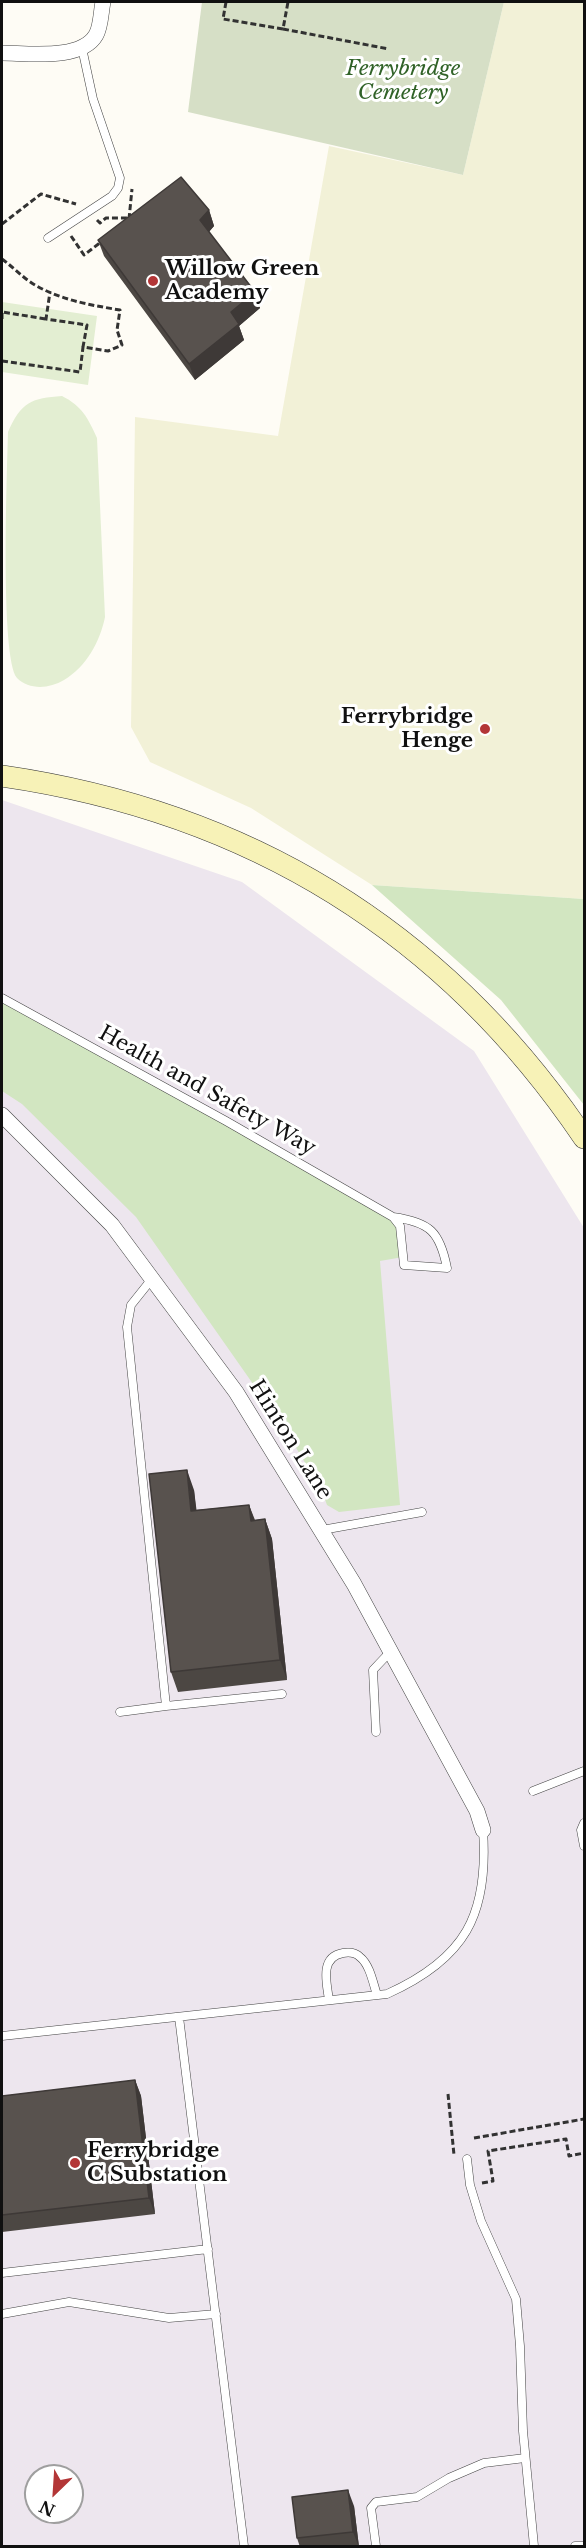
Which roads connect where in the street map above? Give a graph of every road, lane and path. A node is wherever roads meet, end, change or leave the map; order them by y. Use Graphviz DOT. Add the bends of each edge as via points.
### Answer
graph roads {
  1 [pos="103,2"];
  2 [pos="226,2"];
  3 [pos="288,2"];
  4 [pos="283,29"];
  5 [pos="82,48"];
  6 [pos="389,49"];
  7 [pos="2,53"];
  8 [pos="90,211"];
  9 [pos="130,218"];
  10 [pos="2,224"];
  11 [pos="48,238"];
  12 [pos="2,260"];
  13 [pos="50,292"];
  14 [pos="46,318"];
  15 [pos="2,319"];
  16 [pos="84,347"];
  17 [pos="2,361"];
  18 [pos="2,776"];
  19 [pos="2,998"];
  20 [pos="2,1115"];
  21 [pos="585,1138"];
  22 [pos="393,1217"];
  23 [pos="151,1280"];
  24 [pos="422,1512"];
  25 [pos="322,1530"];
  26 [pos="390,1652"];
  27 [pos="282,1694"];
  28 [pos="166,1706"];
  29 [pos="120,1712"];
  30 [pos="376,1732"];
  31 [pos="585,1771"];
  32 [pos="533,1791"];
  33 [pos="585,1823"];
  34 [pos="483,1830"];
  35 [pos="585,1846"];
  36 [pos="377,1995"];
  37 [pos="329,2000"];
  38 [pos="179,2017"];
  39 [pos="2,2036"];
  40 [pos="448,2094"];
  41 [pos="585,2119"];
  42 [pos="474,2138"];
  43 [pos="585,2153"];
  44 [pos="467,2159"];
  45 [pos="455,2160"];
  46 [pos="470,2185"];
  47 [pos="208,2249"];
  48 [pos="2,2273"];
  49 [pos="2,2314"];
  50 [pos="216,2314"];
  51 [pos="525,2458"];
  52 [pos="585,2546"];
  53 [pos="244,2547"];
  54 [pos="376,2547"];
  55 [pos="534,2547"];
  56 [pos="575,2547"];
  1 -- 5 [label="street" via="97,34"];
  2 -- 4 [label="path" via="224,19"];
  3 -- 4 [label="path"];
  4 -- 6 [label="path"];
  5 -- 7 [label="street" via="58,54"];
  5 -- 8 [label="lane" via="93,99 120,178 112,196"];
  8 -- 9 [label="path" via="100,223 106,218"];
  8 -- 10 [label="path" via="41,194"];
  8 -- 11 [label="lane"];
  12 -- 13 [label="path"];
  13 -- 14 [label="path"];
  13 -- 16 [label="path" via="120,310 117,330 122,345 108,351"];
  14 -- 15 [label="path" via="2,312"];
  14 -- 16 [label="path" via="87,325"];
  16 -- 17 [label="path" via="80,372"];
  18 -- 21 [label="main road" via="48,782 132,802 205,828 275,859 357,908 469,998 534,1069"];
  19 -- 22 [label="lane, Health and Safety Way"];
  20 -- 23 [label="street, Hinton Lane" via="112,1225"];
  22 -- 22 [label="lane, Health and Safety Way" via="411,1219 436,1234 447,1268 404,1265 400,1226"];
  23 -- 25 [label="street, Hinton Lane" via="236,1392"];
  23 -- 28 [label="lane" via="131,1305 127,1327"];
  24 -- 25 [label="lane"];
  25 -- 26 [label="street, Hinton Lane"];
  26 -- 30 [label="lane" via="373,1670"];
  26 -- 34 [label="street, Hinton Lane" via="477,1811"];
  27 -- 28 [label="lane"];
  28 -- 29 [label="lane"];
  31 -- 32 [label="lane"];
  33 -- 35 [label="lane" via="581,1830"];
  34 -- 36 [label="lane" via="483,1886 474,1914 458,1943 432,1970"];
  36 -- 37 [label="lane"];
  36 -- 37 [label="lane" via="361,1957 352,1952 339,1953 329,1960 326,1970"];
  37 -- 38 [label="lane"];
  38 -- 39 [label="lane"];
  38 -- 47 [label="lane"];
  40 -- 45 [label="path"];
  41 -- 42 [label="path"];
  43 -- 46 [label="path" via="569,2156 566,2139 488,2151 493,2181"];
  44 -- 46 [label="lane"];
  46 -- 51 [label="lane" via="481,2221 516,2300"];
  47 -- 48 [label="lane"];
  47 -- 50 [label="lane"];
  49 -- 50 [label="lane" via="69,2302 169,2318"];
  50 -- 53 [label="lane"];
  51 -- 54 [label="lane" via="484,2463 417,2497 376,2502 371,2508"];
  51 -- 55 [label="lane"];
  52 -- 56 [label="lane"];
}
